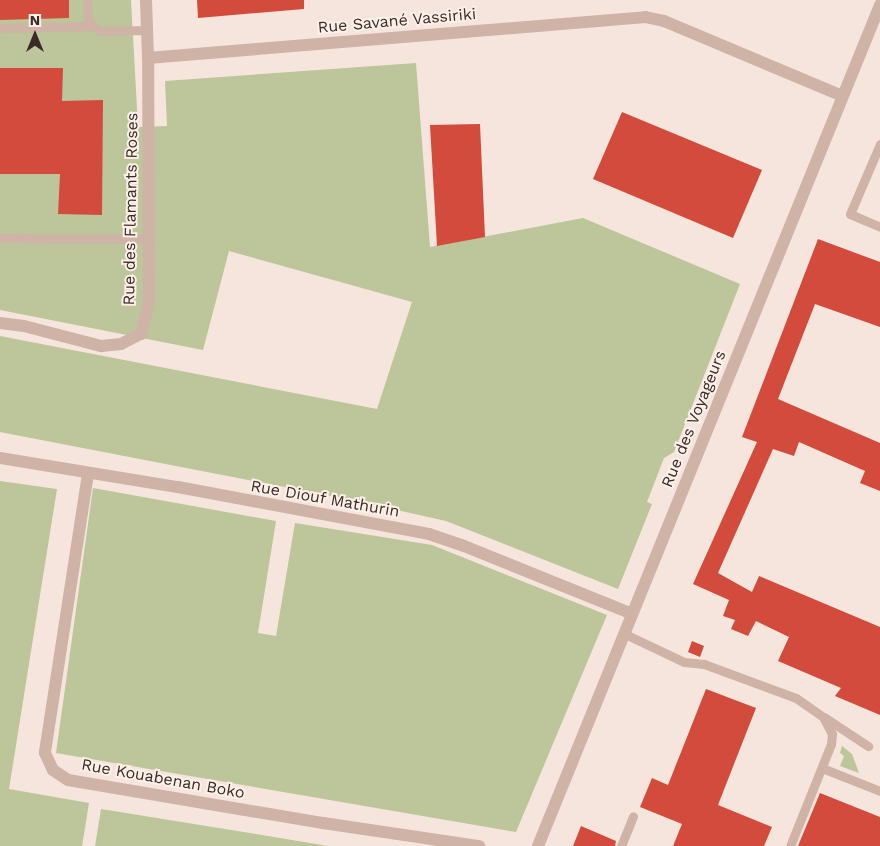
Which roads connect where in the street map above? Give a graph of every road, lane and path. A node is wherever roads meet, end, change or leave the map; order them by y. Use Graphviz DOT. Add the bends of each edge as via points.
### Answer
graph roads {
  1 [pos="87,0"];
  2 [pos="146,0"];
  3 [pos="880,5"];
  4 [pos="92,26"];
  5 [pos="0,28"];
  6 [pos="147,30"];
  7 [pos="148,58"];
  8 [pos="842,96"];
  9 [pos="880,144"];
  10 [pos="880,227"];
  11 [pos="0,238"];
  12 [pos="150,239"];
  13 [pos="0,323"];
  14 [pos="0,458"];
  15 [pos="88,474"];
  16 [pos="632,614"];
  17 [pos="625,634"];
  18 [pos="823,717"];
  19 [pos="868,746"];
  20 [pos="822,768"];
  21 [pos="880,791"];
  22 [pos="633,816"];
  23 [pos="479,846"];
  24 [pos="538,846"];
  25 [pos="621,846"];
  26 [pos="790,846"];
  1 -- 4 [label="lane"];
  2 -- 6 [label="street"];
  3 -- 8 [label="street, Rue des Voyageurs"];
  4 -- 5 [label="lane"];
  4 -- 6 [label="lane" via="101,31"];
  6 -- 7 [label="street"];
  7 -- 8 [label="street, Rue Savané Vassiriki" via="655,18"];
  7 -- 12 [label="street, Rue des Flamants Roses"];
  8 -- 16 [label="street, Rue des Voyageurs"];
  9 -- 10 [label="lane" via="850,214"];
  11 -- 12 [label="lane"];
  12 -- 13 [label="street, Rue des Flamants Roses" via="149,302 140,334 121,344 101,346"];
  14 -- 15 [label="street, Rue Diouf Mathurin"];
  15 -- 16 [label="street, Rue Diouf Mathurin" via="178,487 429,534"];
  15 -- 23 [label="street, Rue Kouabenan Boko" via="45,753 53,770 68,780"];
  16 -- 17 [label="street, Rue des Voyageurs"];
  17 -- 18 [label="lane" via="684,662 704,664 796,698"];
  17 -- 24 [label="street, Rue des Voyageurs"];
  18 -- 19 [label="lane"];
  18 -- 20 [label="lane" via="832,734"];
  20 -- 21 [label="lane"];
  20 -- 26 [label="lane"];
  22 -- 25 [label="lane"];
}
